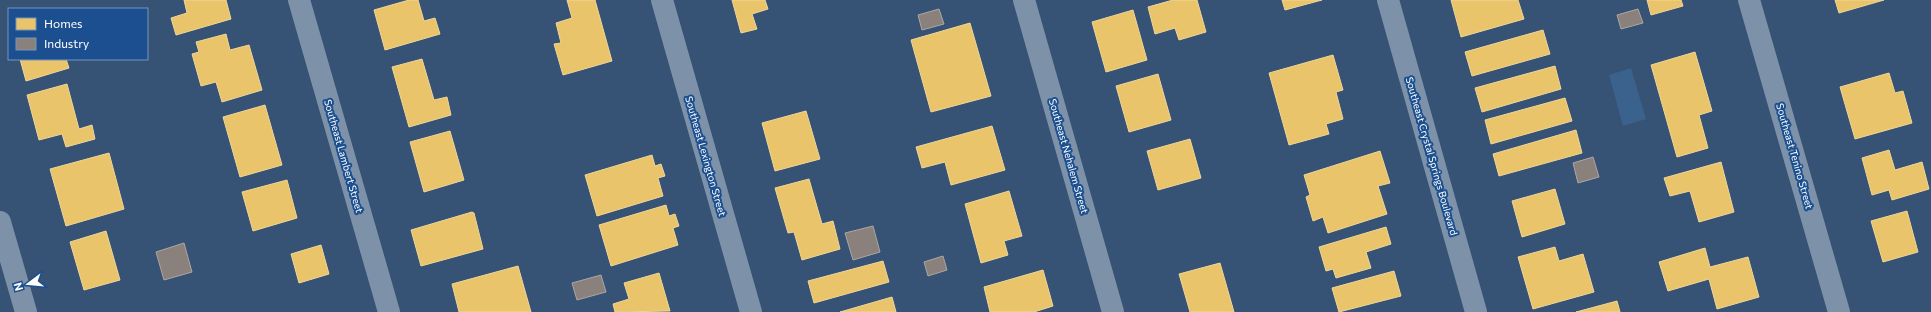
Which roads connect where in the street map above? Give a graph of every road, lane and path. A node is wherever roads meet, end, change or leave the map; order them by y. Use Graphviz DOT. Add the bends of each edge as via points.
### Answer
graph roads {
  1 [pos="299,0"];
  2 [pos="662,0"];
  3 [pos="1024,0"];
  4 [pos="1388,0"];
  5 [pos="1749,0"];
  6 [pos="0,222"];
  7 [pos="26,312"];
  8 [pos="389,312"];
  9 [pos="751,312"];
  10 [pos="1113,312"];
  11 [pos="1476,312"];
  12 [pos="1839,312"];
  1 -- 8 [label="street, Southeast Lambert Street"];
  2 -- 9 [label="street, Southeast Lexington Street"];
  3 -- 10 [label="street, Southeast Nehalem Street"];
  4 -- 11 [label="street, Southeast Crystal Springs Boulevard"];
  5 -- 12 [label="street, Southeast Tenino Street"];
  6 -- 7 [label="street"];
}
